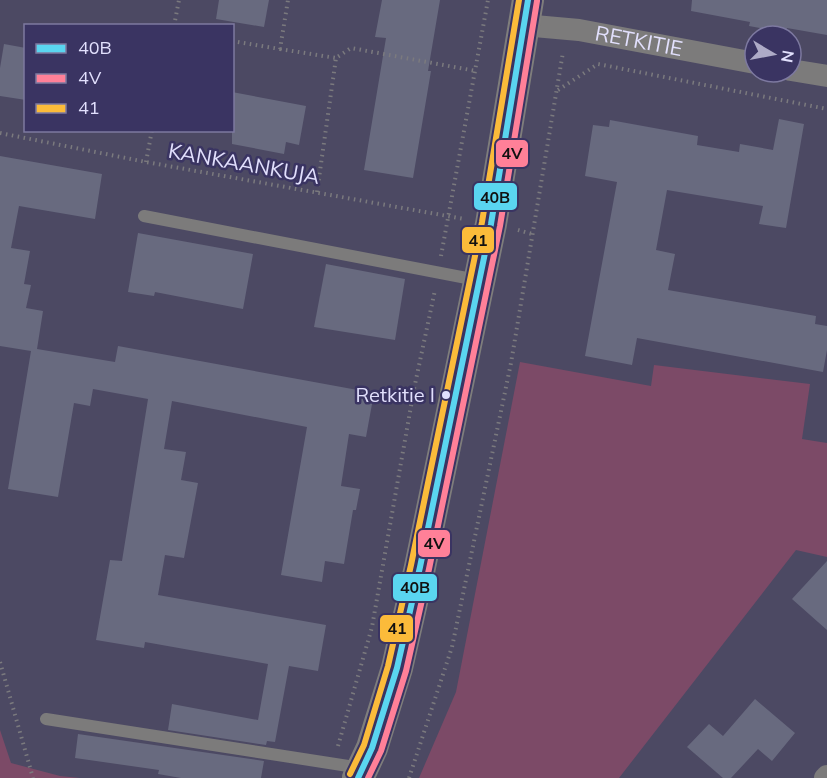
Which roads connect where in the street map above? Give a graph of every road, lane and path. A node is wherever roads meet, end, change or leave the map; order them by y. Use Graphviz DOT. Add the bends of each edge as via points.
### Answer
graph roads {
  1 [pos="179,0"];
  2 [pos="288,0"];
  3 [pos="488,0"];
  4 [pos="525,12"];
  5 [pos="174,24"];
  6 [pos="566,28"];
  7 [pos="234,41"];
  8 [pos="280,49"];
  9 [pos="336,58"];
  10 [pos="743,61"];
  11 [pos="476,70"];
  12 [pos="803,72"];
  13 [pos="827,76"];
  14 [pos="558,90"];
  15 [pos="827,109"];
  16 [pos="152,132"];
  17 [pos="0,133"];
  18 [pos="146,162"];
  19 [pos="317,192"];
  20 [pos="448,215"];
  21 [pos="144,216"];
  22 [pos="439,273"];
  23 [pos="479,281"];
  24 [pos="0,662"];
  25 [pos="46,718"];
  26 [pos="330,763"];
  27 [pos="360,773"];
  28 [pos="33,778"];
  29 [pos="409,778"];
  1 -- 5 [label="path"];
  2 -- 8 [label="path"];
  3 -- 11 [label="path"];
  4 -- 6 [label="street, RETKITIE"];
  4 -- 23 [label="main road"];
  6 -- 10 [label="street, RETKITIE"];
  6 -- 14 [label="path"];
  7 -- 8 [label="path"];
  8 -- 9 [label="path"];
  9 -- 11 [label="path" via="351,48"];
  9 -- 19 [label="path"];
  11 -- 20 [label="path"];
  12 -- 13 [label="street"];
  14 -- 15 [label="path" via="598,64"];
  14 -- 29 [label="path" via="511,363 452,647"];
  16 -- 18 [label="path"];
  17 -- 18 [label="path, KANKAANKUJA"];
  18 -- 19 [label="path, KANKAANKUJA"];
  19 -- 20 [label="path, KANKAANKUJA"];
  20 -- 22 [label="path"];
  21 -- 22 [label="lane"];
  22 -- 23 [label="lane"];
  22 -- 26 [label="path" via="414,388 372,627"];
  23 -- 27 [label="main road" via="397,668 372,748"];
  24 -- 28 [label="path"];
  25 -- 26 [label="lane"];
  26 -- 27 [label="lane"];
}
